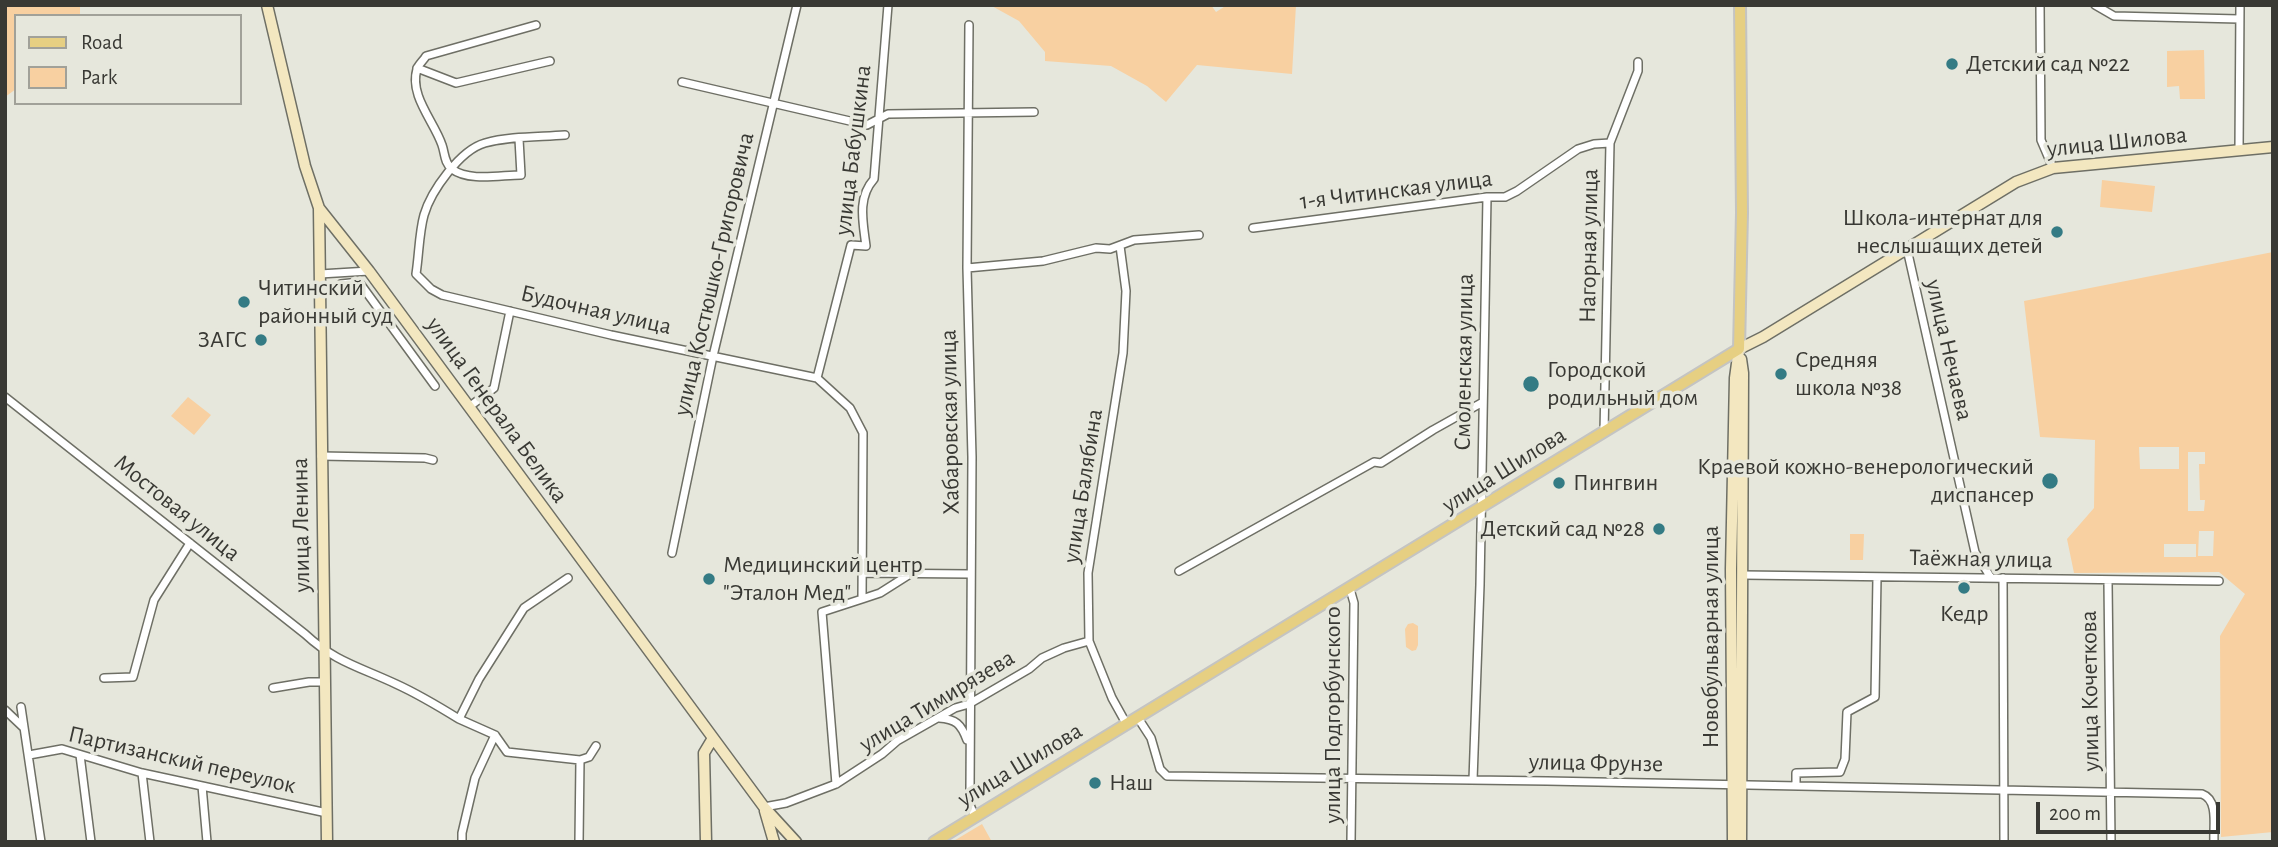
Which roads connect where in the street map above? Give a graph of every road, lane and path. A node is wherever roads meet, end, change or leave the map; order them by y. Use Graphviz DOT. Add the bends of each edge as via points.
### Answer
graph roads {
  1 [pos="267,5"];
  2 [pos="797,5"];
  3 [pos="888,5"];
  4 [pos="1740,5"];
  5 [pos="2039,5"];
  6 [pos="2095,5"];
  7 [pos="2240,5"];
  8 [pos="2239,19"];
  9 [pos="536,25"];
  10 [pos="969,25"];
  11 [pos="550,61"];
  12 [pos="1638,62"];
  13 [pos="417,68"];
  14 [pos="682,82"];
  15 [pos="774,103"];
  16 [pos="967,112"];
  17 [pos="1034,112"];
  18 [pos="877,120"];
  19 [pos="565,135"];
  20 [pos="519,139"];
  21 [pos="1610,143"];
  22 [pos="2273,147"];
  23 [pos="2239,150"];
  24 [pos="2053,168"];
  25 [pos="452,169"];
  26 [pos="1487,197"];
  27 [pos="318,208"];
  28 [pos="1253,228"];
  29 [pos="1199,235"];
  30 [pos="1120,246"];
  31 [pos="1907,250"];
  32 [pos="967,268"];
  33 [pos="369,271"];
  34 [pos="320,274"];
  35 [pos="320,290"];
  36 [pos="510,311"];
  37 [pos="1739,349"];
  38 [pos="713,356"];
  39 [pos="817,378"];
  40 [pos="435,386"];
  41 [pos="5,397"];
  42 [pos="1483,402"];
  43 [pos="469,407"];
  44 [pos="1604,433"];
  45 [pos="321,456"];
  46 [pos="433,460"];
  47 [pos="1481,509"];
  48 [pos="190,543"];
  49 [pos="672,553"];
  50 [pos="1179,571"];
  51 [pos="862,573"];
  52 [pos="910,573"];
  53 [pos="970,574"];
  54 [pos="1743,575"];
  55 [pos="1877,577"];
  56 [pos="568,578"];
  57 [pos="1992,578"];
  58 [pos="2003,578"];
  59 [pos="2219,581"];
  60 [pos="2108,582"];
  61 [pos="1350,589"];
  62 [pos="862,599"];
  63 [pos="1090,641"];
  64 [pos="323,651"];
  65 [pos="104,678"];
  66 [pos="324,682"];
  67 [pos="273,688"];
  68 [pos="969,704"];
  69 [pos="21,707"];
  70 [pos="6,712"];
  71 [pos="938,718"];
  72 [pos="1138,718"];
  73 [pos="459,719"];
  74 [pos="1127,725"];
  75 [pos="24,728"];
  76 [pos="495,735"];
  77 [pos="713,738"];
  78 [pos="969,745"];
  79 [pos="596,746"];
  80 [pos="29,755"];
  81 [pos="80,755"];
  82 [pos="580,761"];
  83 [pos="142,773"];
  84 [pos="1352,778"];
  85 [pos="1473,780"];
  86 [pos="836,784"];
  87 [pos="1736,785"];
  88 [pos="1796,785"];
  89 [pos="202,786"];
  90 [pos="2004,789"];
  91 [pos="2111,794"];
  92 [pos="764,807"];
  93 [pos="327,813"];
  94 [pos="975,817"];
  95 [pos="41,842"];
  96 [pos="91,842"];
  97 [pos="150,842"];
  98 [pos="208,842"];
  99 [pos="327,842"];
  100 [pos="462,842"];
  101 [pos="579,842"];
  102 [pos="706,842"];
  103 [pos="774,842"];
  104 [pos="796,842"];
  105 [pos="934,842"];
  106 [pos="1351,842"];
  107 [pos="1732,842"];
  108 [pos="1741,842"];
  109 [pos="2004,842"];
  110 [pos="2111,842"];
  111 [pos="2214,842"];
  1 -- 27 [label="main road, улица Генерала Белика"];
  2 -- 15 [label="street, улица Костюшко-Григоровича"];
  3 -- 18 [label="street, улица Бабушкина"];
  4 -- 37 [label="main road, Новобульварная улица"];
  5 -- 24 [label="street" via="2041,140"];
  6 -- 8 [label="street" via="2114,16"];
  7 -- 8 [label="street"];
  8 -- 23 [label="street"];
  9 -- 13 [label="street" via="426,56"];
  10 -- 16 [label="street, Хабаровская улица"];
  11 -- 13 [label="street" via="456,83"];
  12 -- 21 [label="street"];
  13 -- 25 [label="street" via="416,88"];
  14 -- 15 [label="street"];
  15 -- 18 [label="street" via="867,125"];
  15 -- 38 [label="street, улица Костюшко-Григоровича"];
  16 -- 17 [label="street"];
  16 -- 18 [label="street" via="888,114"];
  16 -- 32 [label="street, Хабаровская улица"];
  18 -- 39 [label="street, улица Бабушкина" via="874,179 864,190 866,246 851,245"];
  19 -- 20 [label="street"];
  20 -- 25 [label="street" via="482,144 469,150"];
  20 -- 25 [label="street" via="521,175 467,176"];
  21 -- 26 [label="street, 1-я Читинская улица" via="1578,149 1517,191 1505,197"];
  21 -- 44 [label="street, Нагорная улица"];
  22 -- 23 [label="main road, улица Шилова"];
  23 -- 24 [label="main road, улица Шилова"];
  24 -- 31 [label="main road, улица Шилова" via="2016,182"];
  25 -- 36 [label="street, Будочная улица" via="433,194 424,216 416,274 442,295"];
  26 -- 28 [label="street, 1-я Читинская улица"];
  26 -- 42 [label="street, Смоленская улица"];
  27 -- 33 [label="main road, улица Генерала Белика"];
  27 -- 34 [label="main road, улица Ленина"];
  29 -- 30 [label="street" via="1133,240"];
  30 -- 32 [label="street" via="1043,261"];
  30 -- 63 [label="street, улица Балябина" via="1126,291 1123,353 1088,573"];
  31 -- 37 [label="main road, улица Шилова"];
  31 -- 57 [label="street, улица Нечаева" via="1975,552"];
  32 -- 53 [label="street, Хабаровская улица"];
  33 -- 34 [label="street"];
  33 -- 43 [label="main road, улица Генерала Белика"];
  34 -- 35 [label="main road, улица Ленина"];
  35 -- 40 [label="street" via="359,282"];
  35 -- 45 [label="main road, улица Ленина"];
  36 -- 38 [label="street, Будочная улица"];
  36 -- 43 [label="street" via="494,388"];
  37 -- 44 [label="main road, улица Шилова"];
  37 -- 54 [label="main road, Новобульварная улица" via="1743,373"];
  37 -- 87 [label="main road, Новобульварная улица" via="1731,559"];
  38 -- 39 [label="street, Будочная улица"];
  38 -- 49 [label="street, улица Костюшко-Григоровича"];
  39 -- 51 [label="street" via="850,408 863,433"];
  41 -- 48 [label="street, Мостовая улица"];
  42 -- 47 [label="street, Смоленская улица"];
  42 -- 50 [label="street" via="1381,463"];
  43 -- 77 [label="main road, улица Генерала Белика"];
  44 -- 47 [label="main road, улица Шилова"];
  45 -- 46 [label="street"];
  45 -- 64 [label="main road, улица Ленина"];
  47 -- 61 [label="main road, улица Шилова"];
  47 -- 85 [label="street, Смоленская улица"];
  48 -- 64 [label="street, Мостовая улица"];
  48 -- 65 [label="street" via="154,600 133,677"];
  51 -- 52 [label="street"];
  51 -- 62 [label="street"];
  52 -- 53 [label="street"];
  52 -- 62 [label="street"];
  53 -- 68 [label="street, Хабаровская улица"];
  54 -- 55 [label="street, Таёжная улица"];
  54 -- 87 [label="main road, Новобульварная улица"];
  55 -- 57 [label="street, Таёжная улица"];
  55 -- 88 [label="street" via="1875,697 1847,712 1846,759 1840,772 1796,773"];
  56 -- 73 [label="street" via="524,608"];
  57 -- 58 [label="street, Таёжная улица"];
  58 -- 60 [label="street, Таёжная улица"];
  58 -- 90 [label="street"];
  59 -- 60 [label="street, Таёжная улица"];
  60 -- 91 [label="street, улица Кочеткова"];
  61 -- 72 [label="main road, улица Шилова"];
  61 -- 84 [label="street, улица Подгорбунского" via="1354,603"];
  62 -- 86 [label="street" via="822,612"];
  63 -- 68 [label="street, улица Тимирязева" via="1042,658"];
  63 -- 74 [label="street, улица Балябина"];
  64 -- 66 [label="main road, улица Ленина"];
  64 -- 73 [label="street, Мостовая улица"];
  66 -- 67 [label="street"];
  66 -- 93 [label="main road, улица Ленина"];
  68 -- 71 [label="street, улица Тимирязева"];
  68 -- 78 [label="street, Хабаровская улица"];
  69 -- 75 [label="street"];
  70 -- 75 [label="street"];
  71 -- 78 [label="street" via="959,723"];
  71 -- 86 [label="street, улица Тимирязева"];
  72 -- 74 [label="main road, улица Шилова"];
  72 -- 84 [label="street, улица Фрунзе" via="1167,776"];
  73 -- 76 [label="street, Мостовая улица"];
  74 -- 94 [label="main road, улица Шилова"];
  75 -- 80 [label="street"];
  76 -- 82 [label="street, Мостовая улица" via="507,752"];
  76 -- 100 [label="street" via="475,778"];
  77 -- 92 [label="main road, улица Генерала Белика"];
  77 -- 102 [label="main road" via="704,753"];
  78 -- 94 [label="street, Хабаровская улица" via="970,805"];
  79 -- 82 [label="street"];
  80 -- 81 [label="street, Партизанский переулок" via="62,750"];
  80 -- 95 [label="street"];
  81 -- 83 [label="street, Партизанский переулок"];
  81 -- 96 [label="street"];
  82 -- 101 [label="street"];
  83 -- 89 [label="street, Партизанский переулок"];
  83 -- 97 [label="street"];
  84 -- 85 [label="street, улица Фрунзе"];
  84 -- 106 [label="street, улица Подгорбунского"];
  85 -- 87 [label="street, улица Фрунзе"];
  86 -- 92 [label="street, улица Тимирязева"];
  87 -- 88 [label="street, улица Фрунзе"];
  87 -- 107 [label="main road, Новобульварная улица"];
  87 -- 108 [label="main road, Новобульварная улица"];
  88 -- 90 [label="street, улица Фрунзе"];
  89 -- 93 [label="street, Партизанский переулок"];
  89 -- 98 [label="street"];
  90 -- 91 [label="street, улица Фрунзе"];
  90 -- 109 [label="street"];
  91 -- 110 [label="street, улица Кочеткова"];
  91 -- 111 [label="street, улица Фрунзе" via="2208,796 2213,803"];
  92 -- 103 [label="main road"];
  92 -- 104 [label="main road"];
  93 -- 99 [label="main road, улица Ленина"];
  94 -- 105 [label="main road, улица Шилова"];
}
